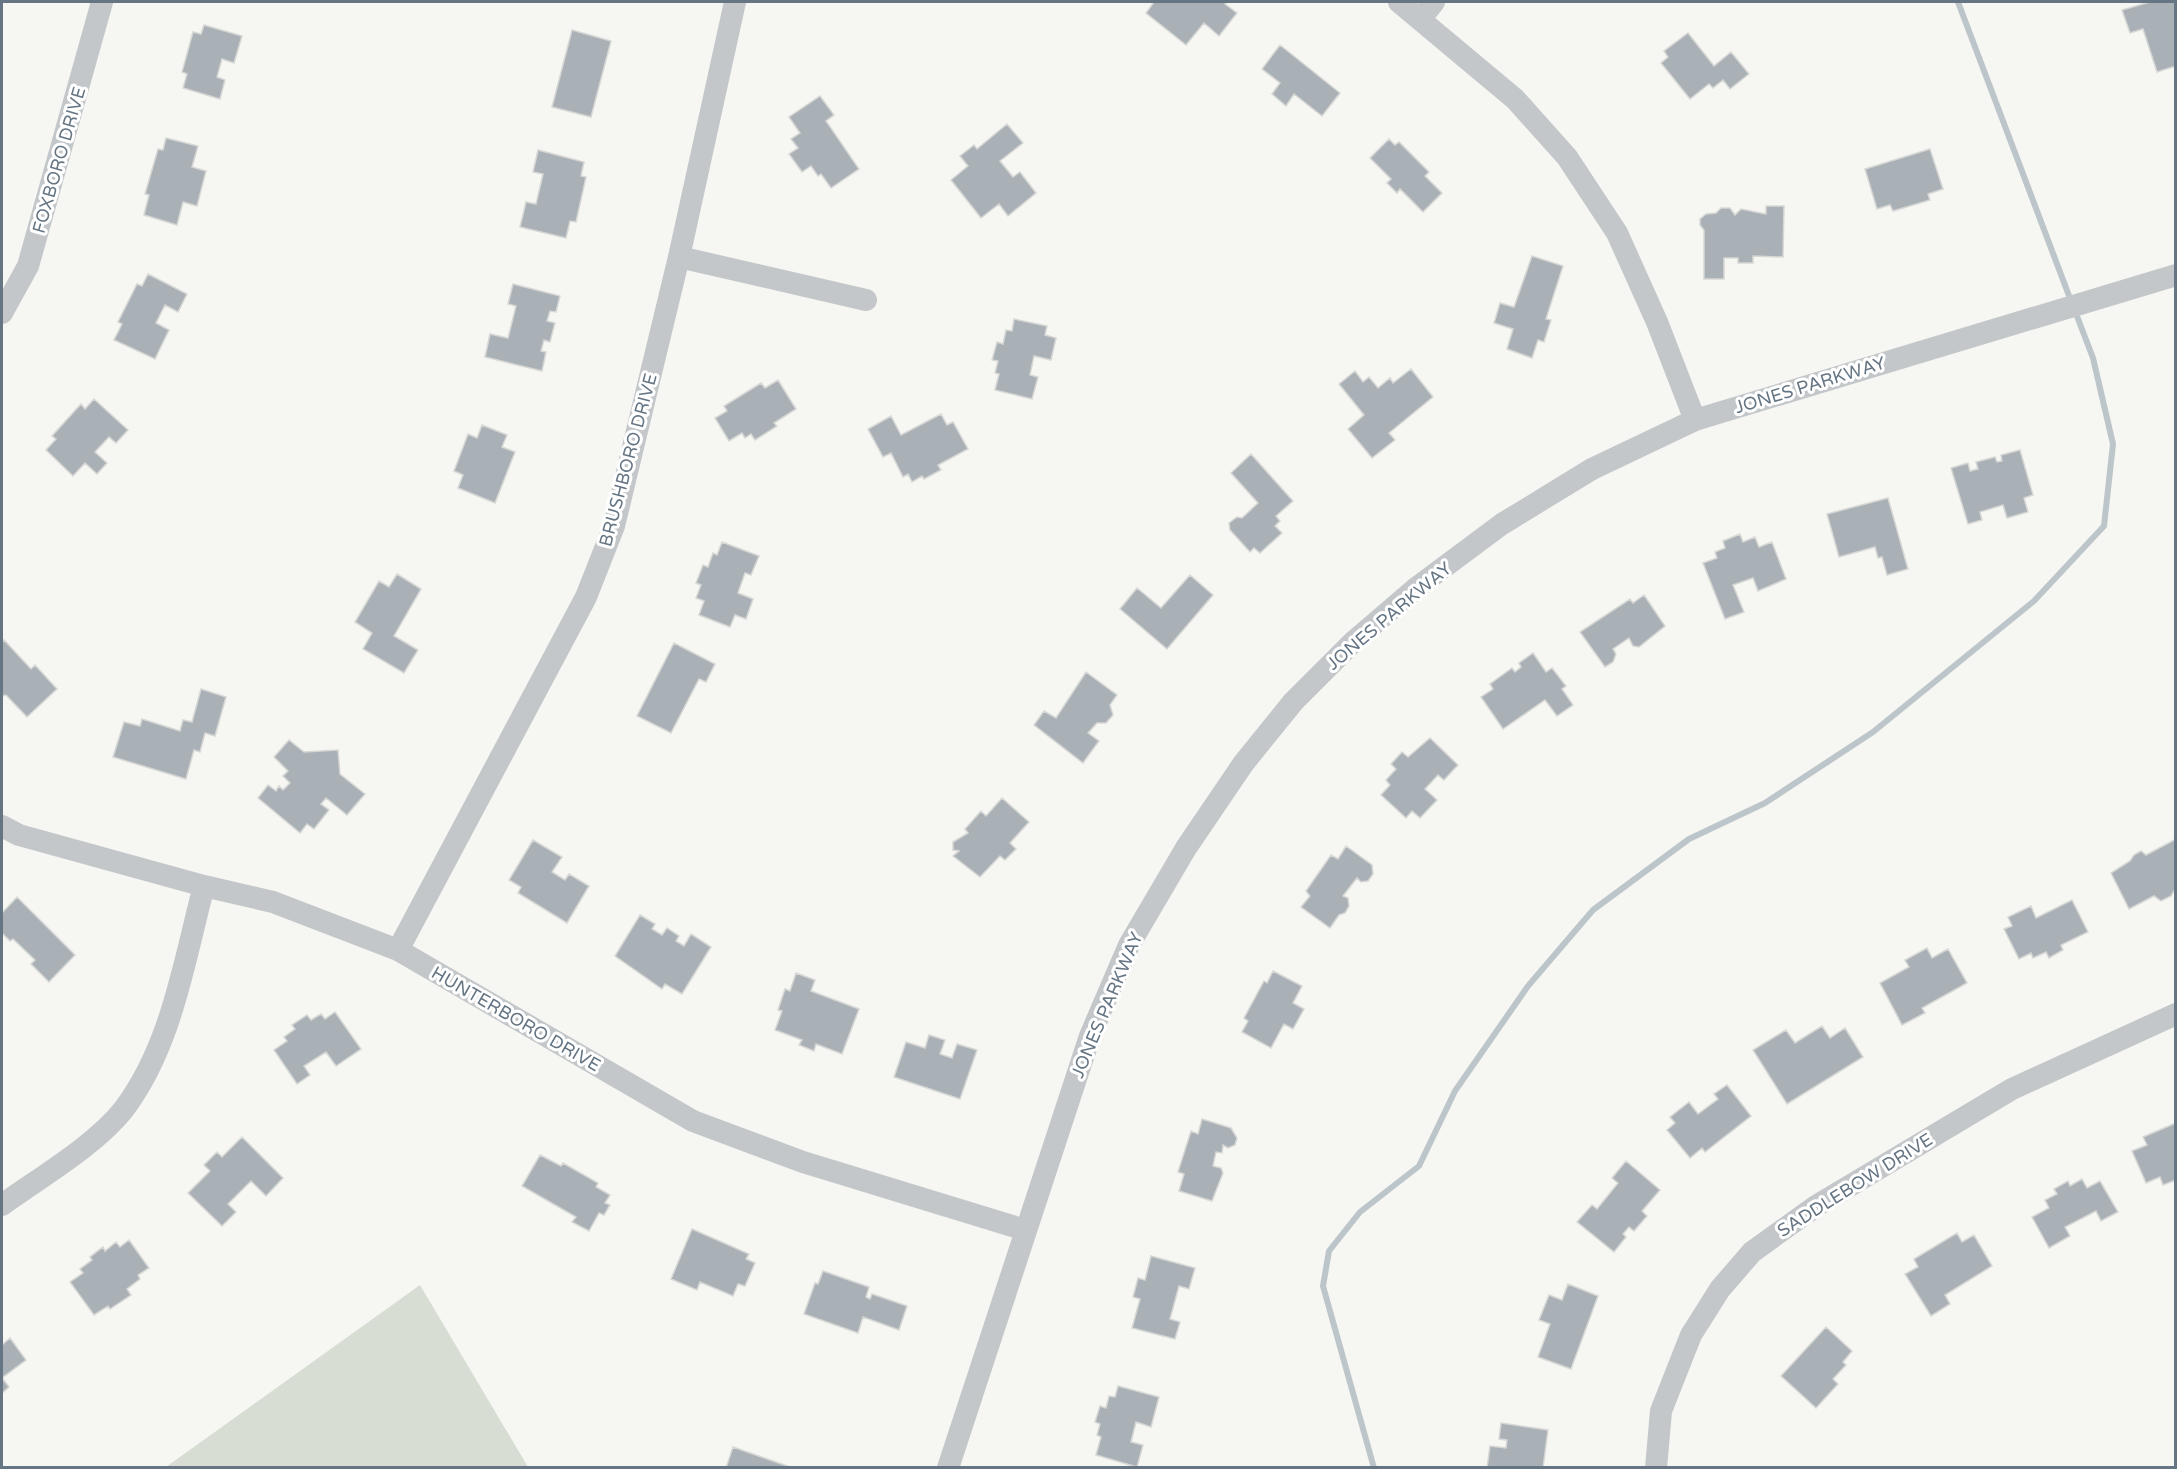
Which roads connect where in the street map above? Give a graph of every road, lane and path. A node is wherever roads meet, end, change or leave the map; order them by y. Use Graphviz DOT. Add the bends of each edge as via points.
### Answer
graph roads {
  1 [pos="102,2"];
  2 [pos="735,2"];
  3 [pos="1399,2"];
  4 [pos="1427,10"];
  5 [pos="679,257"];
  6 [pos="2175,275"];
  7 [pos="866,300"];
  8 [pos="2,313"];
  9 [pos="1695,420"];
  10 [pos="2,826"];
  11 [pos="204,886"];
  12 [pos="398,950"];
  13 [pos="2175,1014"];
  14 [pos="2,1205"];
  15 [pos="1024,1230"];
  16 [pos="948,1467"];
  17 [pos="1656,1467"];
  1 -- 8 [label="street, FOXBORO DRIVE" via="28,266"];
  2 -- 5 [label="street, BRUSHBORO DRIVE"];
  3 -- 4 [label="street"];
  4 -- 9 [label="street" via="1568,157 1617,233"];
  5 -- 7 [label="street"];
  5 -- 12 [label="street, BRUSHBORO DRIVE" via="614,526 594,581"];
  6 -- 9 [label="street, JONES PARKWAY"];
  9 -- 15 [label="street, JONES PARKWAY" via="1592,469 1502,524 1416,588 1353,642 1293,702 1243,764 1186,848 1129,945 1089,1036"];
  10 -- 11 [label="street, HUNTERBORO DRIVE" via="19,835"];
  11 -- 12 [label="street, HUNTERBORO DRIVE" via="273,902"];
  11 -- 14 [label="street" via="166,1026 152,1063 123,1110 84,1146"];
  12 -- 15 [label="street, HUNTERBORO DRIVE" via="693,1121 803,1162"];
  13 -- 17 [label="street, SADDLEBOW DRIVE" via="2012,1089 1816,1206 1752,1252 1720,1289 1691,1335 1661,1411"];
  15 -- 16 [label="street, JONES PARKWAY"];
}
